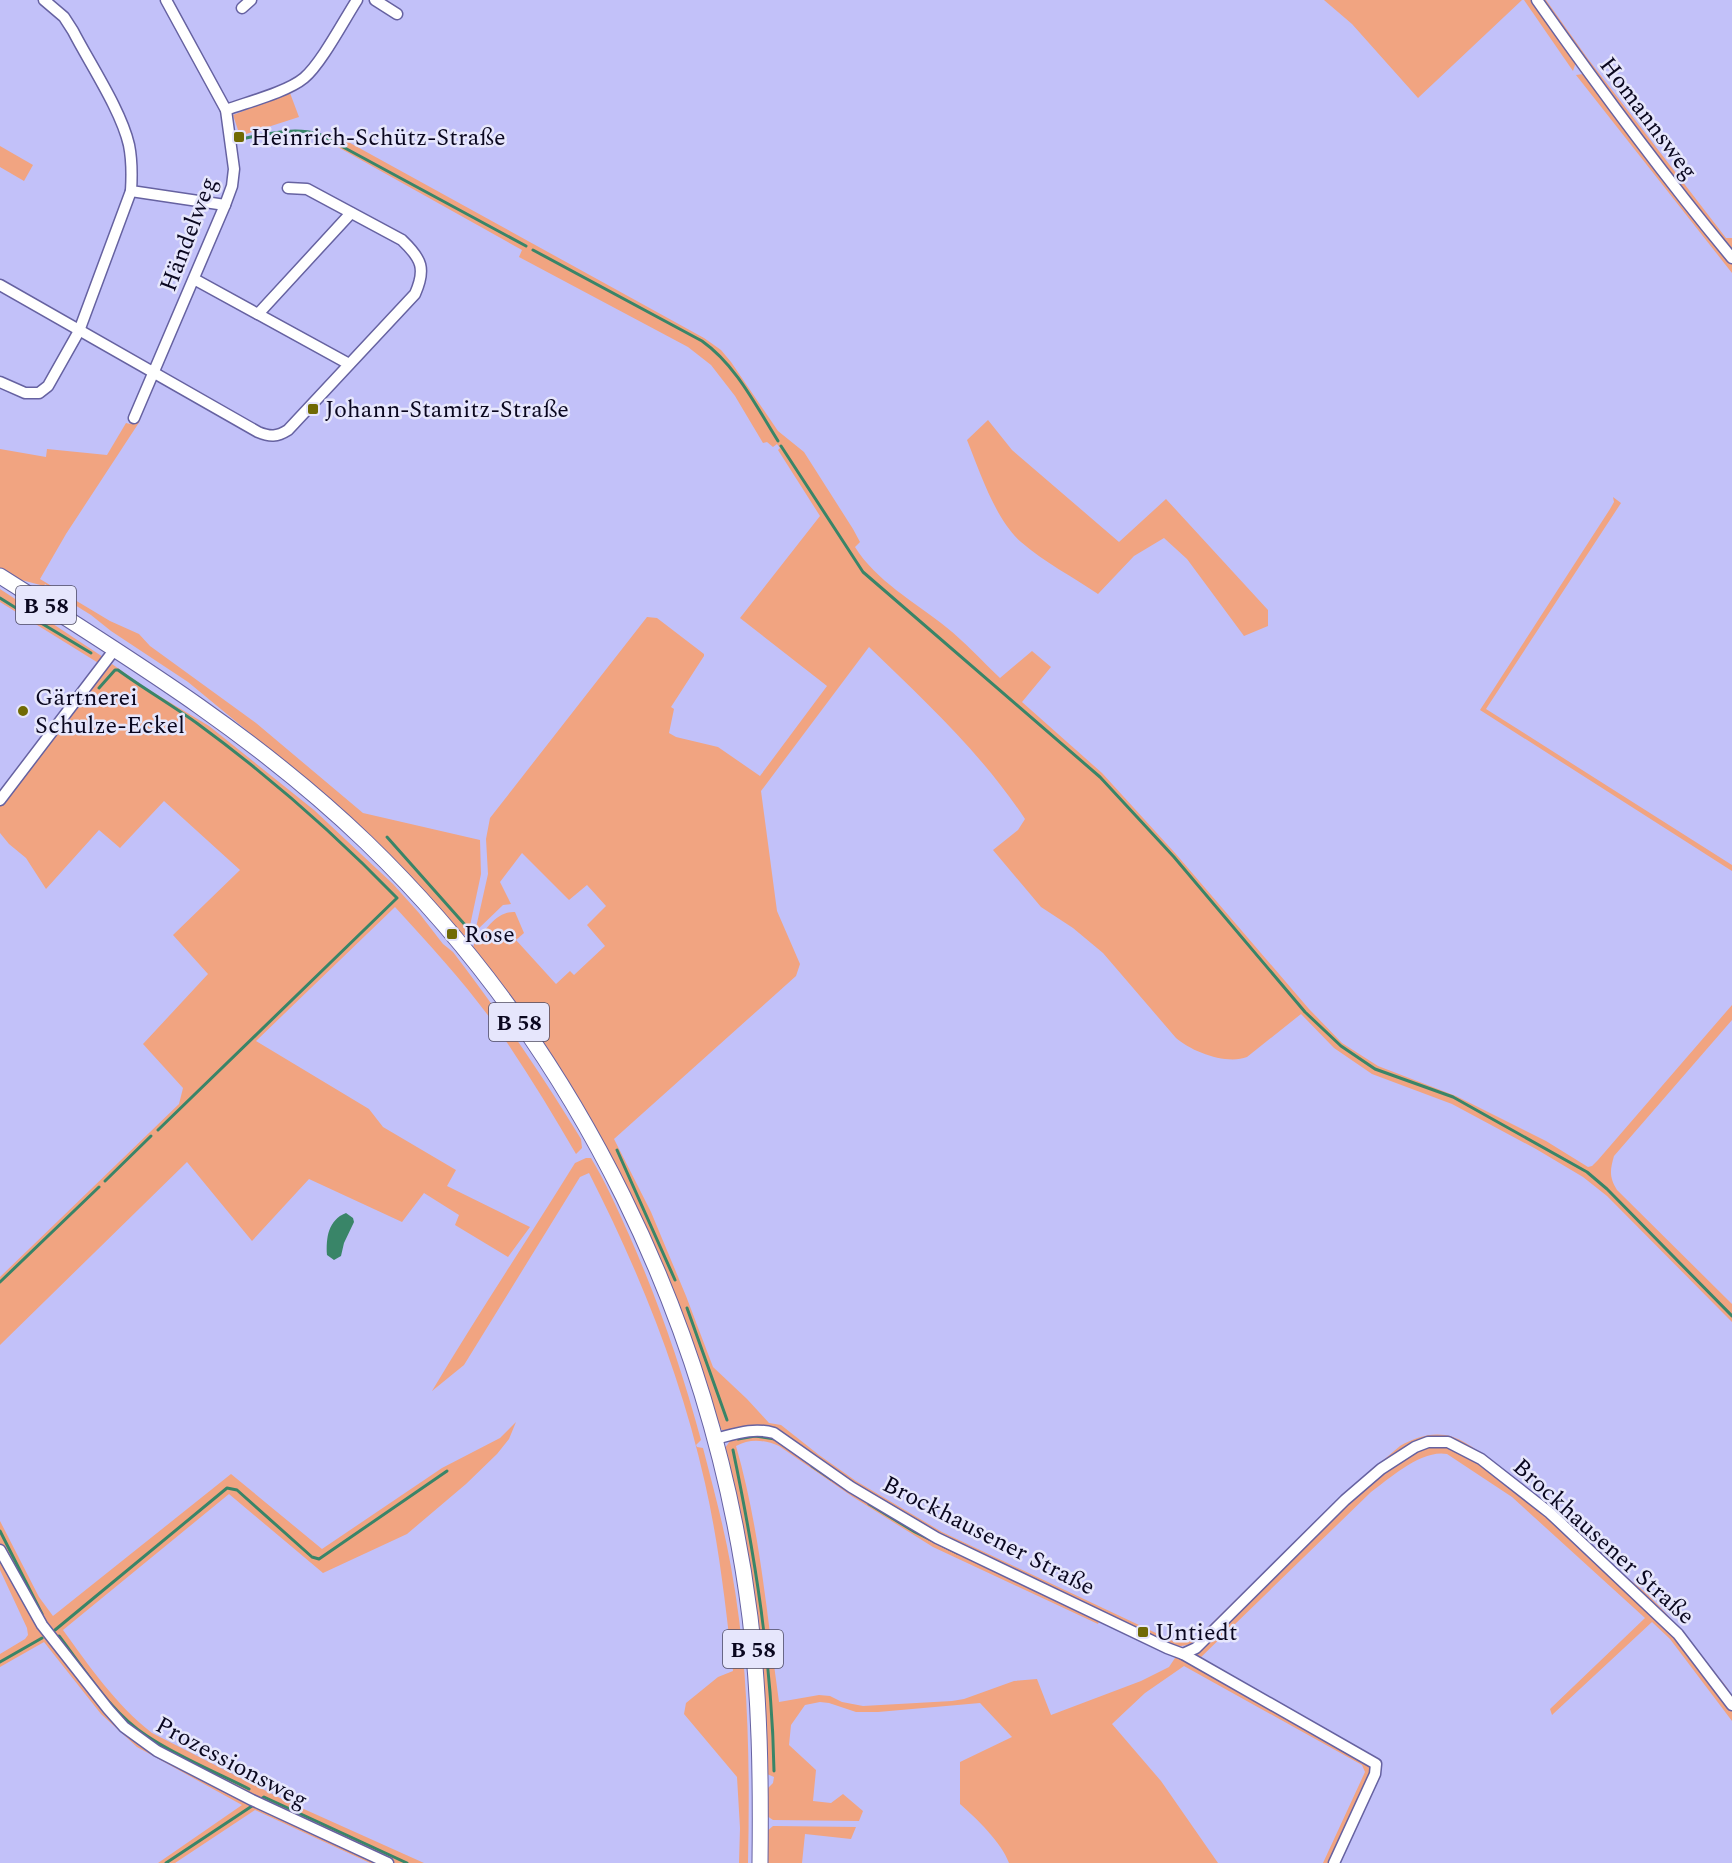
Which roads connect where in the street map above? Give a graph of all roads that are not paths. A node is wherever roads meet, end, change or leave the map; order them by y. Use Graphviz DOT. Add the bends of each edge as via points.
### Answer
graph roads {
  1 [pos="44,0"];
  2 [pos="166,0"];
  3 [pos="251,0"];
  4 [pos="357,0"];
  5 [pos="375,0"];
  6 [pos="1537,0"];
  7 [pos="242,8"];
  8 [pos="397,14"];
  9 [pos="226,110"];
  10 [pos="288,188"];
  11 [pos="132,191"];
  12 [pos="225,205"];
  13 [pos="351,213"];
  14 [pos="1732,258"];
  15 [pos="194,279"];
  16 [pos="0,285"];
  17 [pos="258,314"];
  18 [pos="79,331"];
  19 [pos="349,364"];
  20 [pos="153,373"];
  21 [pos="0,382"];
  22 [pos="134,418"];
  23 [pos="0,576"];
  24 [pos="115,649"];
  25 [pos="0,800"];
  26 [pos="715,1439"];
  27 [pos="0,1550"];
  28 [pos="1184,1654"];
  29 [pos="1732,1705"];
  30 [pos="388,1863"];
  31 [pos="760,1863"];
  32 [pos="1334,1863"];
  1 -- 11 [label="street" via="68,24 122,121 129,143"];
  2 -- 9 [label="street, Händelweg"];
  3 -- 7 [label="street"];
  4 -- 9 [label="street" via="303,78"];
  5 -- 8 [label="street"];
  6 -- 14 [label="street, Homannsweg" via="1583,66"];
  9 -- 12 [label="street, Händelweg" via="234,169"];
  10 -- 13 [label="street" via="307,189"];
  11 -- 12 [label="street"];
  11 -- 18 [label="street"];
  12 -- 15 [label="street, Händelweg"];
  13 -- 17 [label="street"];
  13 -- 19 [label="street" via="402,240 420,262 422,277 415,294"];
  15 -- 17 [label="street"];
  15 -- 20 [label="street, Händelweg"];
  16 -- 18 [label="street"];
  17 -- 19 [label="street"];
  18 -- 20 [label="street"];
  18 -- 21 [label="street" via="48,386 39,393 25,393"];
  19 -- 20 [label="street" via="279,436 269,436"];
  20 -- 22 [label="street, Händelweg"];
  23 -- 24 [label="main road, B 58"];
  24 -- 25 [label="street"];
  24 -- 26 [label="main road, B 58" via="239,733 330,809 417,893 510,1008 578,1111 632,1213 696,1374"];
  26 -- 28 [label="street, Brockhausener Straße" via="748,1430 774,1433 851,1487 937,1538"];
  26 -- 31 [label="main road, B 58" via="734,1520 753,1647 759,1724"];
  27 -- 30 [label="street, Prozessionsweg" via="42,1625 124,1727 157,1751"];
  28 -- 29 [label="street, Brockhausener Straße" via="1196,1648 1381,1469 1415,1447 1448,1442 1481,1459 1550,1513 1678,1634"];
  28 -- 32 [label="street, Brockhausener Straße" via="1376,1764"];
}
